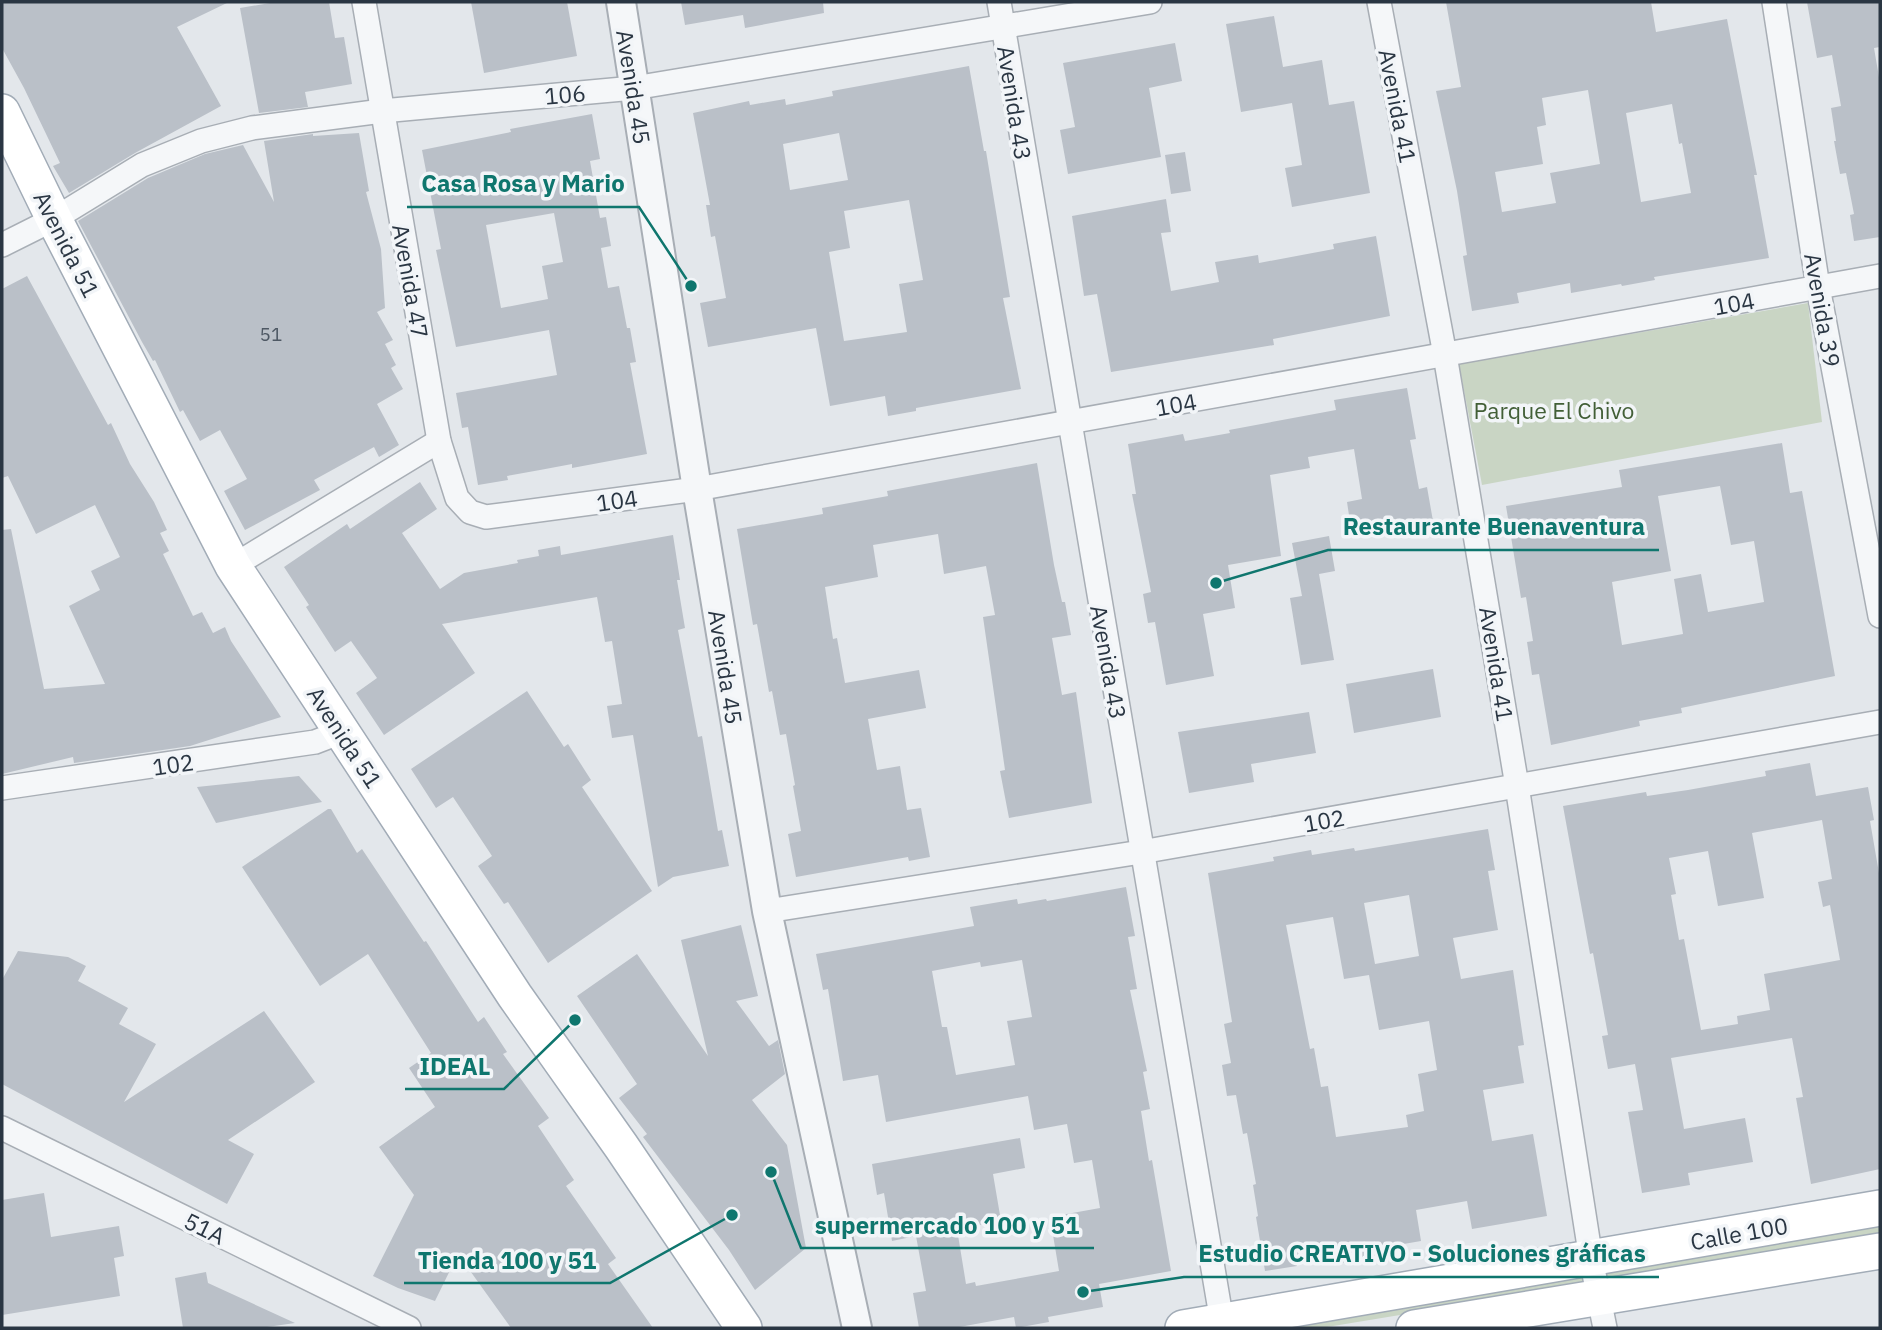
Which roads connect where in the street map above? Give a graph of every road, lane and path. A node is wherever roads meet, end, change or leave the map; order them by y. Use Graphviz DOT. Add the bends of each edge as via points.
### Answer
graph roads {
  1 [pos="364,2"];
  2 [pos="621,2"];
  3 [pos="999,2"];
  4 [pos="1150,2"];
  5 [pos="1379,2"];
  6 [pos="1774,2"];
  7 [pos="1003,28"];
  8 [pos="634,88"];
  9 [pos="382,111"];
  10 [pos="2,113"];
  11 [pos="54,219"];
  12 [pos="2,245"];
  13 [pos="1880,276"];
  14 [pos="1818,287"];
  15 [pos="1445,355"];
  16 [pos="1069,424"];
  17 [pos="439,441"];
  18 [pos="697,489"];
  19 [pos="470,512"];
  20 [pos="233,566"];
  21 [pos="1880,616"];
  22 [pos="1880,722"];
  23 [pos="341,732"];
  24 [pos="1517,786"];
  25 [pos="2,788"];
  26 [pos="1141,852"];
  27 [pos="766,911"];
  28 [pos="2,1128"];
  29 [pos="1880,1208"];
  30 [pos="1880,1251"];
  31 [pos="1591,1259"];
  32 [pos="1602,1313"];
  33 [pos="1222,1325"];
  34 [pos="742,1327"];
  35 [pos="408,1328"];
  36 [pos="857,1328"];
  37 [pos="1183,1328"];
  38 [pos="1414,1328"];
  1 -- 9 [label="street, Avenida 47"];
  2 -- 8 [label="street, Avenida 45"];
  3 -- 7 [label="street, Avenida 43"];
  4 -- 7 [label="street, 106"];
  5 -- 15 [label="street, Avenida 41"];
  6 -- 14 [label="street, Avenida 39"];
  7 -- 8 [label="street, 106"];
  7 -- 16 [label="street, Avenida 43"];
  8 -- 9 [label="street, 106"];
  8 -- 18 [label="street, Avenida 45"];
  9 -- 11 [label="street, 106" via="252,128 201,141 142,165"];
  9 -- 17 [label="street, Avenida 47"];
  10 -- 11 [label="main road, Avenida 51"];
  11 -- 12 [label="street, 106"];
  11 -- 20 [label="main road, Avenida 51"];
  13 -- 14 [label="street, 104"];
  14 -- 15 [label="street, 104"];
  14 -- 21 [label="street, Avenida 39"];
  15 -- 16 [label="street, 104"];
  15 -- 24 [label="street, Avenida 41"];
  16 -- 18 [label="street, 104"];
  16 -- 26 [label="street, Avenida 43"];
  17 -- 19 [label="street, Avenida 47" via="457,498"];
  17 -- 20 [label="street"];
  18 -- 19 [label="street, 104" via="486,517"];
  18 -- 27 [label="street, Avenida 45"];
  20 -- 23 [label="main road, Avenida 51"];
  22 -- 24 [label="street, 102"];
  23 -- 25 [label="street, 102" via="315,743"];
  23 -- 34 [label="main road, Avenida 51"];
  24 -- 26 [label="street, 102"];
  24 -- 31 [label="street, Avenida 41"];
  26 -- 27 [label="street, 102"];
  26 -- 33 [label="street, Avenida 43"];
  27 -- 36 [label="street, Avenida 45"];
  28 -- 35 [label="street, 51A"];
  29 -- 31 [label="main road, Calle 100"];
  30 -- 32 [label="main road, Calle 100"];
  31 -- 32 [label="street, Avenida 41"];
  31 -- 33 [label="main road, Calle 100"];
  32 -- 38 [label="main road, Calle 100"];
  33 -- 37 [label="main road, Calle 100"];
}
